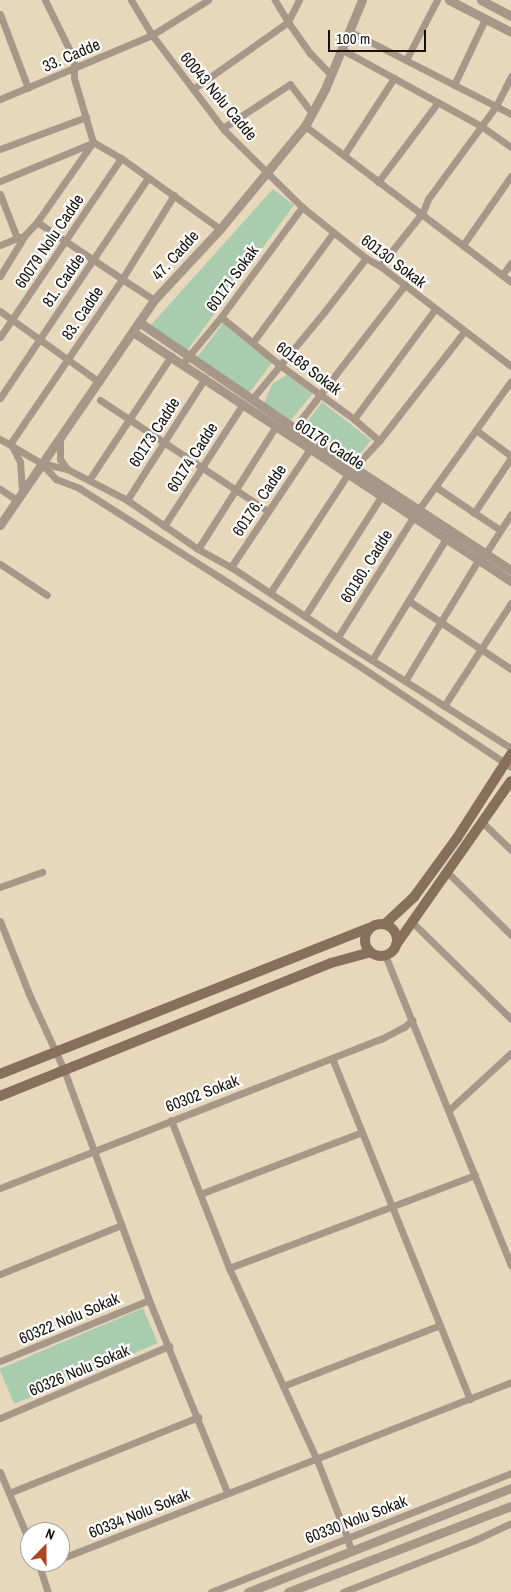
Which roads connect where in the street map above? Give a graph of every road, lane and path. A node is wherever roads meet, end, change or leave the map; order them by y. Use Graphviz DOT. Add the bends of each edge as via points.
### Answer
graph roads {
  1 [pos="45,0"];
  2 [pos="131,0"];
  3 [pos="208,0"];
  4 [pos="275,0"];
  5 [pos="299,0"];
  6 [pos="362,0"];
  7 [pos="436,0"];
  8 [pos="449,0"];
  9 [pos="481,0"];
  10 [pos="0,14"];
  11 [pos="510,14"];
  12 [pos="485,19"];
  13 [pos="288,22"];
  14 [pos="349,31"];
  15 [pos="511,32"];
  16 [pos="152,36"];
  17 [pos="341,50"];
  18 [pos="406,60"];
  19 [pos="73,69"];
  20 [pos="331,75"];
  21 [pos="511,76"];
  22 [pos="394,78"];
  23 [pos="454,85"];
  24 [pos="28,88"];
  25 [pos="193,89"];
  26 [pos="0,99"];
  27 [pos="438,102"];
  28 [pos="496,106"];
  29 [pos="312,113"];
  30 [pos="511,114"];
  31 [pos="86,117"];
  32 [pos="305,126"];
  33 [pos="481,126"];
  34 [pos="223,128"];
  35 [pos="93,142"];
  36 [pos="511,146"];
  37 [pos="0,149"];
  38 [pos="344,156"];
  39 [pos="121,158"];
  40 [pos="267,171"];
  41 [pos="511,176"];
  42 [pos="148,178"];
  43 [pos="0,182"];
  44 [pos="378,182"];
  45 [pos="0,194"];
  46 [pos="174,195"];
  47 [pos="302,207"];
  48 [pos="421,214"];
  49 [pos="37,222"];
  50 [pos="220,228"];
  51 [pos="333,233"];
  52 [pos="21,236"];
  53 [pos="66,242"];
  54 [pos="0,245"];
  55 [pos="463,245"];
  56 [pos="366,258"];
  57 [pos="94,260"];
  58 [pos="511,263"];
  59 [pos="380,266"];
  60 [pos="502,275"];
  61 [pos="0,276"];
  62 [pos="122,279"];
  63 [pos="511,282"];
  64 [pos="405,285"];
  65 [pos="154,300"];
  66 [pos="435,309"];
  67 [pos="0,311"];
  68 [pos="221,317"];
  69 [pos="12,320"];
  70 [pos="139,322"];
  71 [pos="133,332"];
  72 [pos="464,332"];
  73 [pos="0,337"];
  74 [pos="39,340"];
  75 [pos="253,342"];
  76 [pos="171,356"];
  77 [pos="67,360"];
  78 [pos="185,360"];
  79 [pos="281,366"];
  80 [pos="511,366"];
  81 [pos="205,378"];
  82 [pos="99,382"];
  83 [pos="511,382"];
  84 [pos="321,394"];
  85 [pos="0,398"];
  86 [pos="100,400"];
  87 [pos="252,400"];
  88 [pos="243,404"];
  89 [pos="129,419"];
  90 [pos="354,419"];
  91 [pos="276,426"];
  92 [pos="476,430"];
  93 [pos="292,432"];
  94 [pos="60,439"];
  95 [pos="0,440"];
  96 [pos="163,442"];
  97 [pos="379,442"];
  98 [pos="11,445"];
  99 [pos="310,449"];
  100 [pos="511,457"];
  101 [pos="41,463"];
  102 [pos="201,467"];
  103 [pos="67,469"];
  104 [pos="351,470"];
  105 [pos="89,480"];
  106 [pos="436,488"];
  107 [pos="0,489"];
  108 [pos="237,490"];
  109 [pos="20,496"];
  110 [pos="382,496"];
  111 [pos="127,500"];
  112 [pos="268,511"];
  113 [pos="417,513"];
  114 [pos="474,513"];
  115 [pos="511,514"];
  116 [pos="0,525"];
  117 [pos="164,526"];
  118 [pos="500,530"];
  119 [pos="447,537"];
  120 [pos="198,549"];
  121 [pos="482,556"];
  122 [pos="0,564"];
  123 [pos="231,567"];
  124 [pos="511,570"];
  125 [pos="511,581"];
  126 [pos="270,593"];
  127 [pos="47,595"];
  128 [pos="409,601"];
  129 [pos="511,603"];
  130 [pos="305,616"];
  131 [pos="440,622"];
  132 [pos="338,637"];
  133 [pos="480,649"];
  134 [pos="372,660"];
  135 [pos="511,669"];
  136 [pos="405,682"];
  137 [pos="444,706"];
  138 [pos="511,748"];
  139 [pos="511,754"];
  140 [pos="508,765"];
  141 [pos="511,781"];
  142 [pos="482,822"];
  143 [pos="511,850"];
  144 [pos="42,872"];
  145 [pos="447,872"];
  146 [pos="0,887"];
  147 [pos="0,921"];
  148 [pos="414,923"];
  149 [pos="385,924"];
  150 [pos="369,928"];
  151 [pos="511,935"];
  152 [pos="396,945"];
  153 [pos="371,952"];
  154 [pos="385,955"];
  155 [pos="511,1019"];
  156 [pos="412,1020"];
  157 [pos="56,1052"];
  158 [pos="511,1053"];
  159 [pos="332,1058"];
  160 [pos="64,1070"];
  161 [pos="0,1074"];
  162 [pos="0,1096"];
  163 [pos="448,1110"];
  164 [pos="171,1120"];
  165 [pos="362,1132"];
  166 [pos="93,1150"];
  167 [pos="475,1175"];
  168 [pos="0,1188"];
  169 [pos="200,1194"];
  170 [pos="392,1208"];
  171 [pos="120,1225"];
  172 [pos="511,1265"];
  173 [pos="229,1268"];
  174 [pos="0,1274"];
  175 [pos="148,1300"];
  176 [pos="440,1325"];
  177 [pos="169,1346"];
  178 [pos="0,1361"];
  179 [pos="511,1382"];
  180 [pos="283,1386"];
  181 [pos="470,1399"];
  182 [pos="198,1417"];
  183 [pos="0,1418"];
  184 [pos="316,1460"];
  185 [pos="0,1472"];
  186 [pos="511,1473"];
  187 [pos="511,1488"];
  188 [pos="227,1492"];
  189 [pos="9,1493"];
  190 [pos="511,1506"];
  191 [pos="21,1522"];
  192 [pos="511,1523"];
  193 [pos="347,1537"];
  194 [pos="351,1551"];
  195 [pos="70,1555"];
  196 [pos="42,1572"];
  197 [pos="48,1592"];
  198 [pos="211,1592"];
  199 [pos="248,1592"];
  200 [pos="288,1592"];
  201 [pos="343,1592"];
  1 -- 19 [label="street" via="74,59"];
  2 -- 16 [label="street, 60043 Nolu Cadde"];
  3 -- 16 [label="street, 33. Cadde"];
  4 -- 13 [label="street"];
  5 -- 13 [label="street"];
  6 -- 14 [label="street, 47. Cadde"];
  7 -- 18 [label="street"];
  8 -- 12 [label="street"];
  9 -- 11 [label="street"];
  10 -- 24 [label="street"];
  12 -- 15 [label="street"];
  12 -- 23 [label="street"];
  13 -- 20 [label="street"];
  13 -- 25 [label="street"];
  14 -- 17 [label="street, 47. Cadde"];
  14 -- 18 [label="street"];
  16 -- 19 [label="street, 33. Cadde"];
  16 -- 25 [label="street, 60043 Nolu Cadde"];
  17 -- 20 [label="street, 47. Cadde"];
  17 -- 22 [label="street"];
  18 -- 23 [label="street"];
  19 -- 24 [label="street, 33. Cadde"];
  19 -- 31 [label="street"];
  20 -- 29 [label="street, 47. Cadde"];
  21 -- 28 [label="street"];
  22 -- 27 [label="street"];
  22 -- 38 [label="street"];
  23 -- 28 [label="street"];
  24 -- 26 [label="street, 33. Cadde"];
  25 -- 34 [label="street, 60043 Nolu Cadde"];
  27 -- 33 [label="street"];
  27 -- 44 [label="street"];
  28 -- 30 [label="street"];
  28 -- 33 [label="street"];
  29 -- 32 [label="street, 47. Cadde"];
  29 -- 34 [label="street" via="290,84"];
  31 -- 35 [label="street"];
  31 -- 37 [label="street"];
  32 -- 38 [label="street"];
  32 -- 40 [label="street, 47. Cadde"];
  33 -- 36 [label="street"];
  33 -- 48 [label="street" via="428,199"];
  34 -- 40 [label="street, 60043 Nolu Cadde"];
  35 -- 39 [label="street"];
  35 -- 43 [label="street"];
  35 -- 49 [label="street"];
  38 -- 44 [label="street"];
  39 -- 42 [label="street"];
  39 -- 53 [label="street, 60079 Nolu Cadde"];
  40 -- 47 [label="street, 60130 Sokak"];
  40 -- 50 [label="street, 47. Cadde"];
  41 -- 55 [label="street"];
  42 -- 46 [label="street"];
  42 -- 57 [label="street, 81. Cadde"];
  44 -- 48 [label="street"];
  45 -- 52 [label="street"];
  46 -- 50 [label="street"];
  46 -- 62 [label="street, 83. Cadde"];
  47 -- 51 [label="street, 60130 Sokak"];
  47 -- 68 [label="street, 60171 Sokak"];
  48 -- 55 [label="street"];
  48 -- 59 [label="street"];
  49 -- 52 [label="street"];
  49 -- 53 [label="street"];
  50 -- 65 [label="street, 47. Cadde"];
  51 -- 56 [label="street, 60130 Sokak"];
  51 -- 75 [label="street"];
  52 -- 54 [label="street"];
  52 -- 61 [label="street"];
  53 -- 57 [label="street"];
  53 -- 69 [label="street, 60079 Nolu Cadde"];
  55 -- 60 [label="street"];
  56 -- 59 [label="street, 60130 Sokak"];
  56 -- 79 [label="street"];
  57 -- 62 [label="street"];
  57 -- 74 [label="street, 81. Cadde"];
  58 -- 60 [label="street"];
  59 -- 64 [label="street, 60130 Sokak"];
  60 -- 63 [label="street"];
  62 -- 65 [label="street"];
  62 -- 77 [label="street, 83. Cadde"];
  64 -- 66 [label="street, 60130 Sokak"];
  64 -- 84 [label="street"];
  65 -- 70 [label="street, 47. Cadde"];
  66 -- 72 [label="street, 60130 Sokak"];
  66 -- 90 [label="street"];
  67 -- 69 [label="street"];
  68 -- 75 [label="street, 60168 Sokak"];
  68 -- 78 [label="street, 60171 Sokak"];
  69 -- 73 [label="street, 60079 Nolu Cadde"];
  69 -- 74 [label="street"];
  70 -- 71 [label="street, 47. Cadde"];
  70 -- 78 [label="street"];
  71 -- 76 [label="street, 60176 Cadde"];
  71 -- 82 [label="street, 47. Cadde"];
  72 -- 80 [label="street, 60130 Sokak"];
  72 -- 97 [label="street"];
  74 -- 77 [label="street"];
  74 -- 85 [label="street, 81. Cadde"];
  75 -- 79 [label="street, 60168 Sokak"];
  76 -- 78 [label="street, 60176 Cadde"];
  76 -- 89 [label="street"];
  77 -- 82 [label="street"];
  77 -- 98 [label="street, 83. Cadde"];
  78 -- 81 [label="street, 60176 Cadde"];
  78 -- 87 [label="street"];
  79 -- 84 [label="street, 60168 Sokak"];
  79 -- 87 [label="street"];
  81 -- 88 [label="street, 60176 Cadde"];
  81 -- 96 [label="street, 60173 Cadde"];
  82 -- 94 [label="street, 47. Cadde"];
  83 -- 92 [label="street, 60180. Cadde"];
  84 -- 90 [label="street, 60168 Sokak"];
  84 -- 93 [label="street"];
  86 -- 89 [label="street"];
  87 -- 93 [label="street"];
  88 -- 91 [label="street, 60176 Cadde"];
  88 -- 102 [label="street, 60174 Cadde"];
  89 -- 96 [label="street"];
  89 -- 105 [label="street"];
  90 -- 97 [label="street, 60168 Sokak"];
  91 -- 93 [label="street, 60176 Cadde"];
  91 -- 108 [label="street"];
  92 -- 100 [label="street"];
  92 -- 106 [label="street, 60180. Cadde"];
  93 -- 99 [label="street, 60176 Cadde"];
  93 -- 104 [label="street"];
  94 -- 101 [label="street, 47. Cadde"];
  94 -- 103 [label="street" via="60,458"];
  95 -- 98 [label="street"];
  96 -- 102 [label="street"];
  96 -- 111 [label="street, 60173 Cadde"];
  97 -- 104 [label="street"];
  98 -- 101 [label="street"];
  98 -- 109 [label="street" via="20,462"];
  99 -- 104 [label="street, 60176 Cadde"];
  99 -- 112 [label="street, 60176. Cadde"];
  100 -- 114 [label="street"];
  101 -- 103 [label="street"];
  101 -- 109 [label="street, 47. Cadde"];
  101 -- 140 [label="street" via="56,479 79,488 332,648"];
  102 -- 108 [label="street"];
  102 -- 117 [label="street, 60174 Cadde"];
  103 -- 105 [label="street"];
  104 -- 110 [label="street, 60176 Cadde"];
  104 -- 113 [label="street"];
  104 -- 126 [label="street"];
  105 -- 111 [label="street"];
  106 -- 113 [label="street, 60180. Cadde"];
  106 -- 114 [label="street"];
  107 -- 109 [label="street"];
  108 -- 112 [label="street"];
  108 -- 120 [label="street"];
  109 -- 116 [label="street, 47. Cadde"];
  110 -- 113 [label="street, 60176 Cadde"];
  110 -- 130 [label="street"];
  111 -- 117 [label="street"];
  112 -- 123 [label="street, 60176. Cadde"];
  113 -- 119 [label="street, 60176 Cadde"];
  113 -- 121 [label="street"];
  113 -- 132 [label="street, 60180. Cadde"];
  114 -- 118 [label="street"];
  115 -- 118 [label="street"];
  117 -- 120 [label="street"];
  118 -- 121 [label="street"];
  119 -- 121 [label="street, 60176 Cadde"];
  119 -- 128 [label="street"];
  120 -- 123 [label="street"];
  121 -- 124 [label="street"];
  121 -- 125 [label="street, 60176 Cadde"];
  121 -- 131 [label="street"];
  122 -- 127 [label="street"];
  123 -- 126 [label="street"];
  126 -- 130 [label="street"];
  128 -- 131 [label="street"];
  128 -- 134 [label="street"];
  129 -- 133 [label="street"];
  130 -- 132 [label="street"];
  131 -- 133 [label="street"];
  131 -- 136 [label="street"];
  132 -- 134 [label="street"];
  133 -- 135 [label="street"];
  133 -- 137 [label="street"];
  134 -- 136 [label="street"];
  136 -- 137 [label="street"];
  137 -- 138 [label="street"];
  139 -- 140 [label="main road"];
  140 -- 149 [label="main road" via="414,897"];
  141 -- 142 [label="main road"];
  142 -- 143 [label="street"];
  142 -- 145 [label="main road"];
  144 -- 146 [label="street"];
  145 -- 148 [label="main road"];
  145 -- 151 [label="street"];
  147 -- 157 [label="street"];
  148 -- 152 [label="main road"];
  148 -- 155 [label="street"];
  149 -- 150 [label="main road"];
  149 -- 152 [label="main road" via="394,930"];
  150 -- 153 [label="main road" via="365,938"];
  150 -- 157 [label="main road"];
  152 -- 154 [label="main road"];
  153 -- 154 [label="main road"];
  153 -- 160 [label="main road" via="330,964"];
  154 -- 156 [label="street"];
  156 -- 159 [label="street, 60302 Sokak" via="381,1039"];
  156 -- 163 [label="street"];
  157 -- 160 [label="street"];
  157 -- 161 [label="main road"];
  158 -- 163 [label="street"];
  159 -- 164 [label="street, 60302 Sokak"];
  159 -- 165 [label="street"];
  160 -- 162 [label="main road"];
  160 -- 166 [label="street"];
  163 -- 167 [label="street"];
  164 -- 166 [label="street, 60302 Sokak"];
  164 -- 169 [label="street"];
  165 -- 169 [label="street"];
  165 -- 170 [label="street"];
  166 -- 168 [label="street, 60302 Sokak"];
  166 -- 171 [label="street"];
  167 -- 170 [label="street"];
  167 -- 172 [label="street"];
  169 -- 173 [label="street"];
  170 -- 173 [label="street"];
  170 -- 176 [label="street"];
  171 -- 174 [label="street"];
  171 -- 175 [label="street"];
  173 -- 180 [label="street"];
  175 -- 177 [label="street"];
  175 -- 178 [label="street, 60322 Nolu Sokak"];
  176 -- 180 [label="street"];
  176 -- 181 [label="street"];
  177 -- 182 [label="street"];
  177 -- 183 [label="street, 60326 Nolu Sokak"];
  179 -- 181 [label="street, 60334 Nolu Sokak"];
  180 -- 184 [label="street"];
  181 -- 184 [label="street, 60334 Nolu Sokak"];
  182 -- 188 [label="street"];
  182 -- 189 [label="street"];
  184 -- 188 [label="street, 60334 Nolu Sokak"];
  184 -- 193 [label="street"];
  185 -- 189 [label="street"];
  186 -- 193 [label="street, 60330 Nolu Sokak"];
  187 -- 194 [label="street"];
  188 -- 195 [label="street, 60334 Nolu Sokak"];
  189 -- 191 [label="street"];
  190 -- 200 [label="street"];
  192 -- 201 [label="street"];
  193 -- 194 [label="street"];
  193 -- 198 [label="street, 60330 Nolu Sokak"];
  194 -- 199 [label="street"];
  196 -- 197 [label="street"];
}
